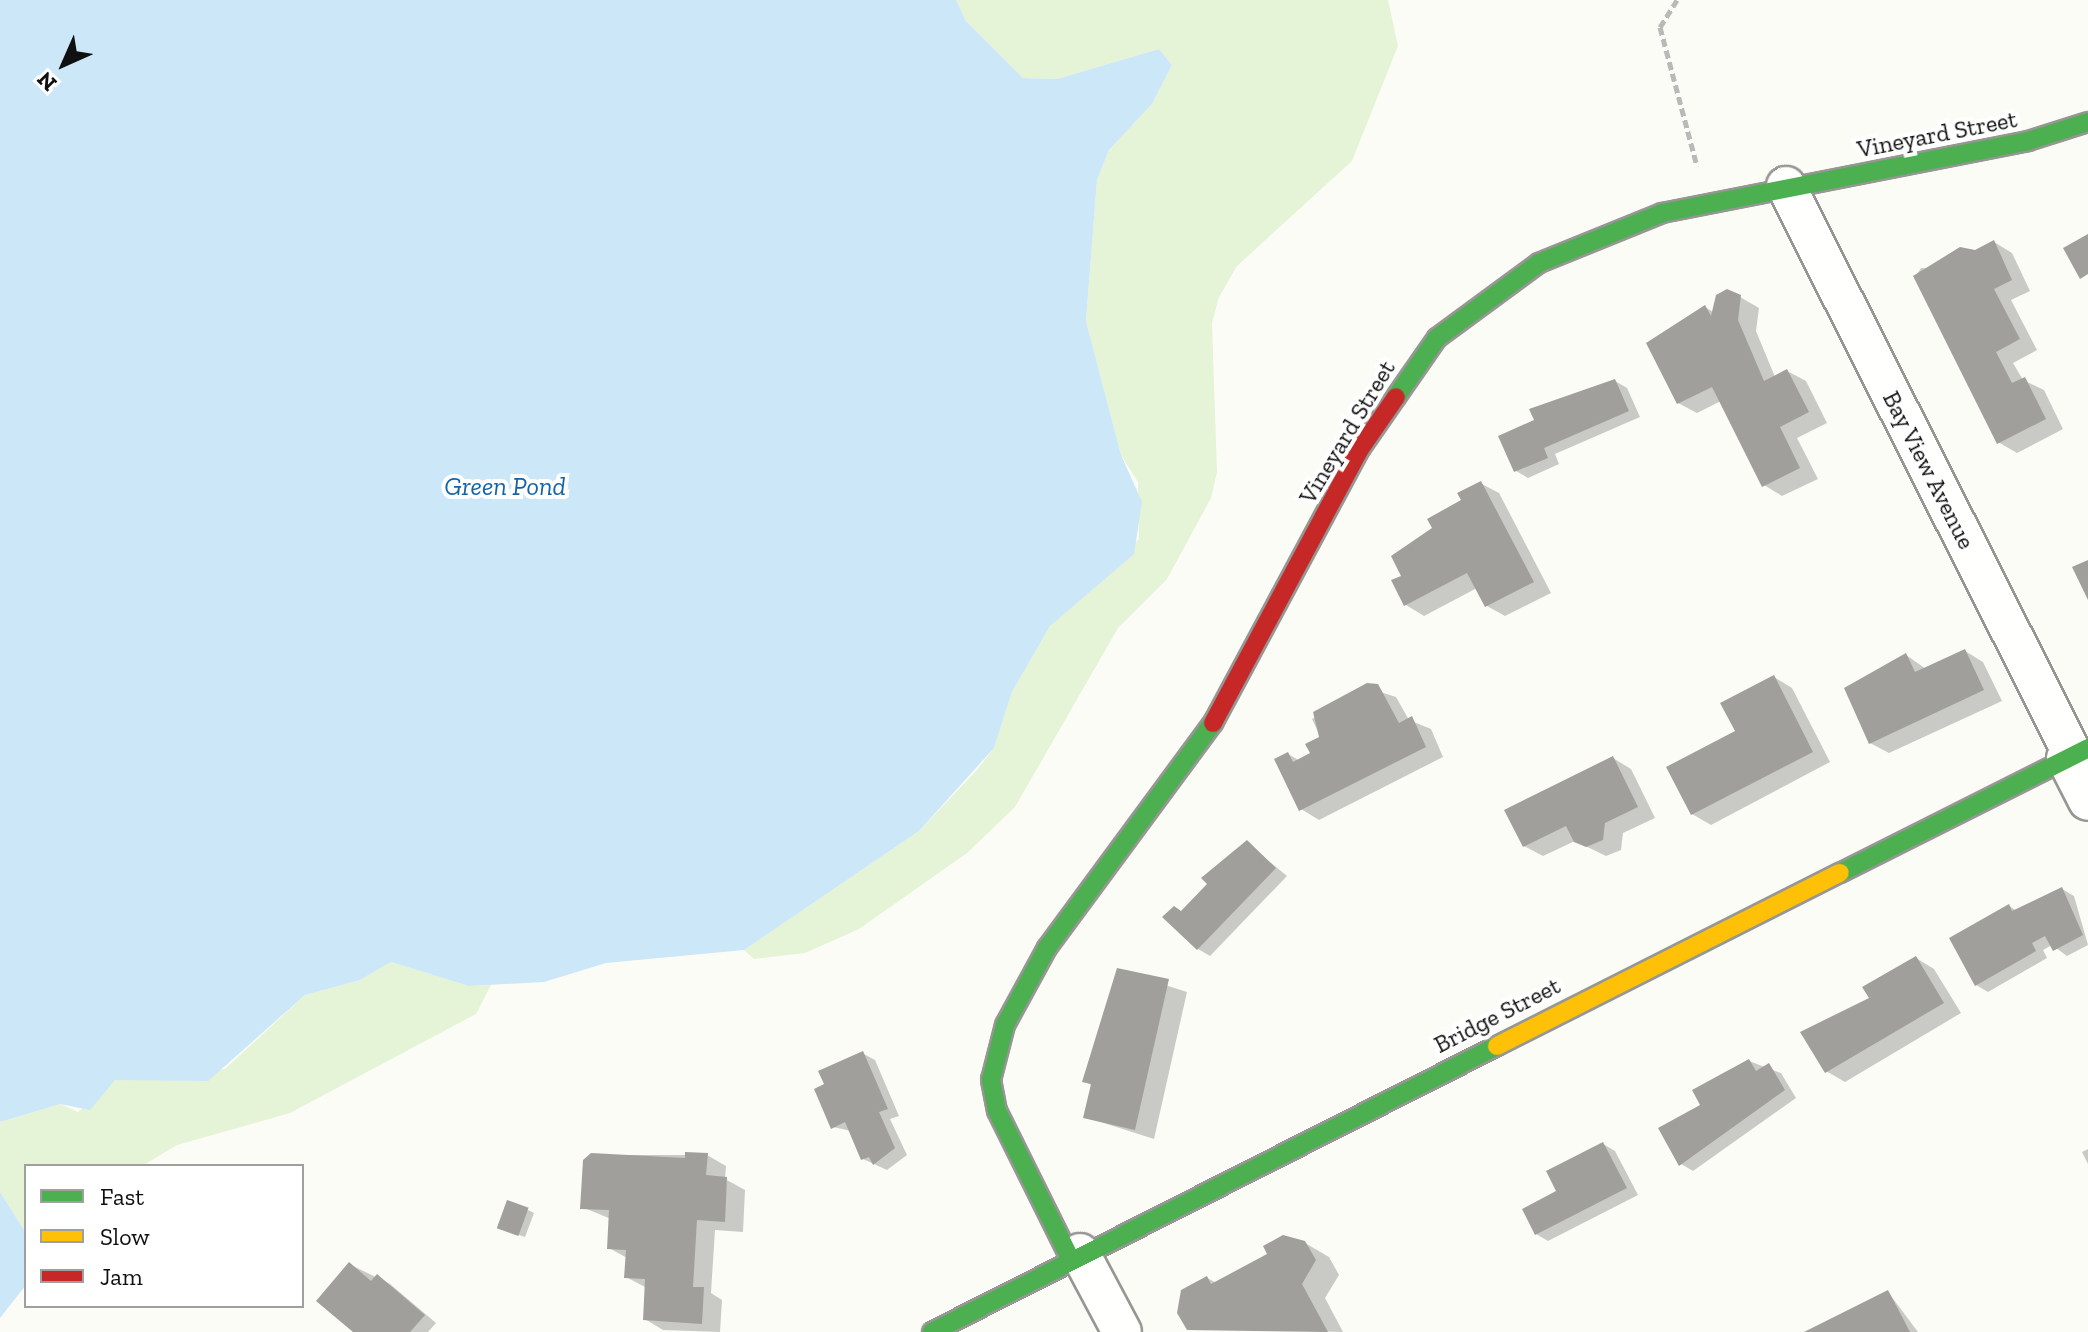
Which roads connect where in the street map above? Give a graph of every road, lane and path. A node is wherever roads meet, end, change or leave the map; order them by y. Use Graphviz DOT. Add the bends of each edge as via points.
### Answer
graph roads {
  1 [pos="1677,0"];
  2 [pos="2088,122"];
  3 [pos="1702,184"];
  4 [pos="1786,186"];
  5 [pos="2075,754"];
  6 [pos="2088,801"];
  7 [pos="1075,1255"];
  8 [pos="932,1332"];
  9 [pos="1122,1332"];
  1 -- 3 [label="path" via="1660,27"];
  2 -- 4 [label="street, Vineyard Street" via="2028,141"];
  4 -- 5 [label="street, Bay View Avenue"];
  4 -- 7 [label="street, Vineyard Street" via="1662,213 1568,249 1496,290 1422,355 1360,449 1224,708 1017,996 995,1057 997,1111"];
  5 -- 6 [label="street, Bay View Avenue"];
  5 -- 7 [label="street, Bridge Street"];
  7 -- 8 [label="street, Bridge Street"];
  7 -- 9 [label="street"];
}
